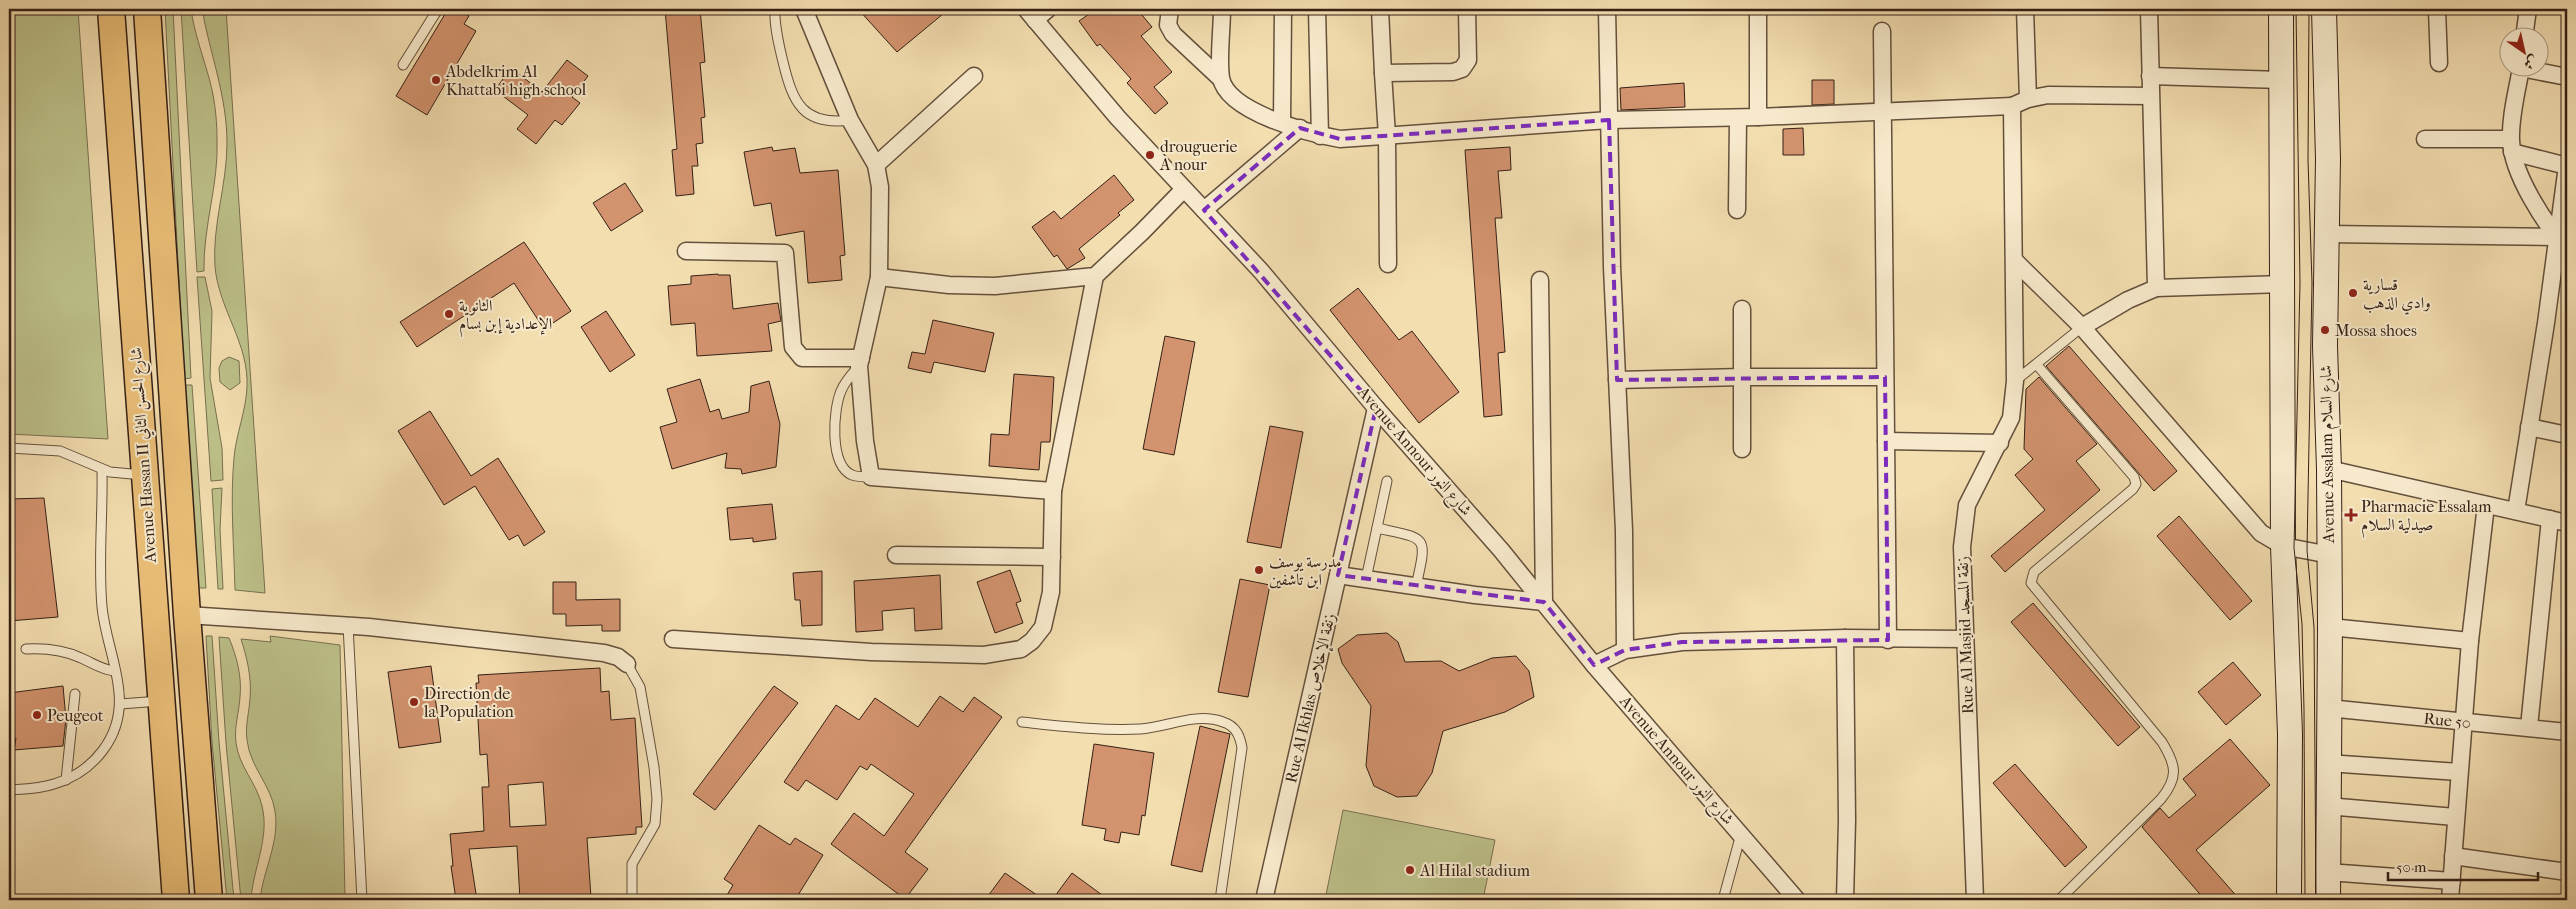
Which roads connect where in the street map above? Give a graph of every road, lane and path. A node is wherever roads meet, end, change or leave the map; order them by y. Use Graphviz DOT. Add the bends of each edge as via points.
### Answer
graph roads {
  1 [pos="111,9"];
  2 [pos="147,9"];
  3 [pos="438,9"];
  4 [pos="775,9"];
  5 [pos="804,9"];
  6 [pos="1048,9"];
  7 [pos="1170,9"];
  8 [pos="1222,9"];
  9 [pos="1283,9"];
  10 [pos="1317,9"];
  11 [pos="1380,9"];
  12 [pos="1467,9"];
  13 [pos="1607,9"];
  14 [pos="1758,9"];
  15 [pos="2025,9"];
  16 [pos="2149,9"];
  17 [pos="2281,9"];
  18 [pos="2324,9"];
  19 [pos="2437,9"];
  20 [pos="2528,9"];
  21 [pos="1030,14"];
  22 [pos="2525,28"];
  23 [pos="1882,31"];
  24 [pos="2439,63"];
  25 [pos="403,65"];
  26 [pos="1383,73"];
  27 [pos="2548,73"];
  28 [pos="974,76"];
  29 [pos="2150,76"];
  30 [pos="2567,77"];
  31 [pos="2520,78"];
  32 [pos="1221,79"];
  33 [pos="2280,80"];
  34 [pos="2150,96"];
  35 [pos="2028,99"];
  36 [pos="2012,106"];
  37 [pos="1885,111"];
  38 [pos="1758,117"];
  39 [pos="1738,118"];
  40 [pos="850,120"];
  41 [pos="1609,120"];
  42 [pos="1282,122"];
  43 [pos="1300,128"];
  44 [pos="1320,136"];
  45 [pos="1387,136"];
  46 [pos="2425,138"];
  47 [pos="2511,145"];
  48 [pos="876,165"];
  49 [pos="2567,166"];
  50 [pos="1184,188"];
  51 [pos="1204,210"];
  52 [pos="1737,210"];
  53 [pos="2327,234"];
  54 [pos="2562,243"];
  55 [pos="686,251"];
  56 [pos="2015,261"];
  57 [pos="1388,264"];
  58 [pos="1095,276"];
  59 [pos="880,277"];
  60 [pos="1540,280"];
  61 [pos="2284,284"];
  62 [pos="2156,288"];
  63 [pos="1742,309"];
  64 [pos="2082,327"];
  65 [pos="860,362"];
  66 [pos="2037,365"];
  67 [pos="1743,376"];
  68 [pos="1885,377"];
  69 [pos="1617,380"];
  70 [pos="2015,381"];
  71 [pos="1376,408"];
  72 [pos="2529,427"];
  73 [pos="2567,435"];
  74 [pos="1886,441"];
  75 [pos="2000,443"];
  76 [pos="9,448"];
  77 [pos="1742,449"];
  78 [pos="2329,469"];
  79 [pos="102,470"];
  80 [pos="145,476"];
  81 [pos="871,477"];
  82 [pos="1387,481"];
  83 [pos="1053,491"];
  84 [pos="2486,505"];
  85 [pos="2516,511"];
  86 [pos="2550,519"];
  87 [pos="2567,523"];
  88 [pos="1377,528"];
  89 [pos="2283,546"];
  90 [pos="896,555"];
  91 [pos="2330,555"];
  92 [pos="1052,557"];
  93 [pos="1338,575"];
  94 [pos="1366,579"];
  95 [pos="1416,586"];
  96 [pos="1544,602"];
  97 [pos="187,615"];
  98 [pos="348,625"];
  99 [pos="2330,627"];
  100 [pos="1845,638"];
  101 [pos="673,639"];
  102 [pos="1964,639"];
  103 [pos="1888,640"];
  104 [pos="2470,641"];
  105 [pos="26,649"];
  106 [pos="1625,650"];
  107 [pos="627,664"];
  108 [pos="1594,665"];
  109 [pos="115,671"];
  110 [pos="74,694"];
  111 [pos="160,701"];
  112 [pos="120,704"];
  113 [pos="2328,708"];
  114 [pos="2464,720"];
  115 [pos="1022,722"];
  116 [pos="2529,727"];
  117 [pos="2567,732"];
  118 [pos="2327,763"];
  119 [pos="2459,772"];
  120 [pos="66,780"];
  121 [pos="9,790"];
  122 [pos="2327,806"];
  123 [pos="2455,817"];
  124 [pos="1742,834"];
  125 [pos="2453,856"];
  126 [pos="2327,872"];
  127 [pos="2567,872"];
  128 [pos="2452,881"];
  129 [pos="176,900"];
  130 [pos="209,900"];
  131 [pos="362,900"];
  132 [pos="632,900"];
  133 [pos="1220,900"];
  134 [pos="1264,900"];
  135 [pos="1722,900"];
  136 [pos="1797,900"];
  137 [pos="1845,900"];
  138 [pos="1975,900"];
  139 [pos="2059,900"];
  140 [pos="2289,900"];
  141 [pos="2328,900"];
  142 [pos="2450,900"];
  1 -- 80 [label="main road, Avenue Hassan II شارع الحسن الثاني"];
  2 -- 97 [label="main road, Avenue Hassan II شارع الحسن الثاني"];
  3 -- 25 [label="lane"];
  4 -- 40 [label="lane" via="779,46 796,104 820,120"];
  5 -- 40 [label="street"];
  6 -- 21 [label="street"];
  7 -- 32 [label="street" via="1168,25 1174,34"];
  8 -- 32 [label="street"];
  9 -- 42 [label="street"];
  10 -- 44 [label="street"];
  11 -- 26 [label="street"];
  12 -- 26 [label="street" via="1468,60 1462,70"];
  13 -- 41 [label="street"];
  14 -- 38 [label="street"];
  15 -- 35 [label="street"];
  16 -- 29 [label="street"];
  17 -- 33 [label="main road"];
  18 -- 53 [label="main road, Avenue Assalam شارع السلام"];
  19 -- 24 [label="street"];
  20 -- 22 [label="street"];
  21 -- 50 [label="street, Avenue Annour شارع النور" via="1118,118"];
  23 -- 37 [label="street"];
  26 -- 45 [label="street"];
  27 -- 30 [label="street"];
  28 -- 48 [label="street"];
  29 -- 33 [label="street"];
  29 -- 34 [label="street"];
  31 -- 47 [label="street"];
  32 -- 42 [label="street" via="1234,100"];
  33 -- 61 [label="main road"];
  34 -- 35 [label="street" via="2048,95"];
  34 -- 62 [label="street"];
  35 -- 36 [label="street"];
  36 -- 37 [label="street"];
  36 -- 56 [label="street, Rue Al Masjid زنقة المسجد"];
  37 -- 38 [label="street"];
  37 -- 68 [label="street"];
  38 -- 39 [label="street"];
  39 -- 41 [label="street"];
  39 -- 52 [label="street"];
  40 -- 48 [label="street"];
  41 -- 45 [label="street"];
  41 -- 69 [label="street"];
  42 -- 43 [label="street"];
  43 -- 44 [label="street"];
  43 -- 51 [label="street"];
  44 -- 45 [label="street" via="1340,139"];
  45 -- 57 [label="street"];
  46 -- 47 [label="street"];
  47 -- 49 [label="street"];
  47 -- 54 [label="street" via="2530,194"];
  48 -- 59 [label="street" via="880,187"];
  49 -- 54 [label="street"];
  50 -- 51 [label="street, Avenue Annour شارع النور"];
  50 -- 58 [label="street"];
  51 -- 71 [label="street, Avenue Annour شارع النور" via="1261,271"];
  53 -- 54 [label="street"];
  53 -- 78 [label="main road, Avenue Assalam شارع السلام" via="2325,346"];
  54 -- 72 [label="street"];
  55 -- 65 [label="street" via="785,253 793,347 797,355"];
  56 -- 64 [label="street"];
  56 -- 70 [label="street, Rue Al Masjid زنقة المسجد"];
  58 -- 59 [label="street" via="995,286 949,285"];
  58 -- 83 [label="street"];
  59 -- 65 [label="street"];
  60 -- 96 [label="street"];
  61 -- 62 [label="street"];
  61 -- 89 [label="main road"];
  62 -- 64 [label="street"];
  63 -- 67 [label="street"];
  64 -- 66 [label="lane"];
  64 -- 89 [label="street" via="2255,527 2268,539"];
  65 -- 81 [label="street" via="864,441"];
  65 -- 81 [label="lane" via="846,381 838,400 834,429 840,463 846,471"];
  66 -- 70 [label="lane"];
  66 -- 139 [label="lane" via="2134,477 2136,484 2034,572 2031,583 2162,742 2172,759 2174,773 2170,788 2162,799"];
  67 -- 68 [label="street"];
  67 -- 69 [label="street"];
  67 -- 77 [label="street"];
  68 -- 74 [label="street"];
  69 -- 106 [label="street" via="1624,531"];
  70 -- 75 [label="street, Rue Al Masjid زنقة المسجد" via="2011,418"];
  71 -- 93 [label="street, Rue Al Ikhlas زنقة الإخلاص"];
  71 -- 96 [label="street, Avenue Annour شارع النور"];
  72 -- 73 [label="street"];
  72 -- 85 [label="street"];
  74 -- 75 [label="street"];
  74 -- 103 [label="street"];
  75 -- 102 [label="street, Rue Al Masjid زنقة المسجد" via="1967,505 1963,523"];
  76 -- 79 [label="lane" via="60,451"];
  78 -- 84 [label="street"];
  78 -- 91 [label="main road, Avenue Assalam شارع السلام"];
  79 -- 80 [label="lane"];
  79 -- 109 [label="lane" via="100,580 106,640"];
  80 -- 111 [label="main road, Avenue Hassan II شارع الحسن الثاني"];
  81 -- 83 [label="street"];
  82 -- 88 [label="lane"];
  83 -- 92 [label="street"];
  84 -- 85 [label="street"];
  84 -- 104 [label="street"];
  85 -- 86 [label="street"];
  86 -- 87 [label="street"];
  86 -- 116 [label="street"];
  88 -- 94 [label="lane"];
  88 -- 95 [label="lane" via="1413,536 1421,542 1424,550"];
  89 -- 91 [label="street"];
  89 -- 140 [label="main road" via="2289,715"];
  90 -- 92 [label="street"];
  91 -- 99 [label="main road, Avenue Assalam شارع السلام"];
  92 -- 101 [label="street" via="1043,627 1021,649 984,655 871,652"];
  93 -- 94 [label="street"];
  93 -- 134 [label="street, Rue Al Ikhlas زنقة الإخلاص"];
  94 -- 95 [label="street"];
  95 -- 96 [label="street"];
  96 -- 108 [label="street, Avenue Annour شارع النور"];
  97 -- 98 [label="street"];
  97 -- 130 [label="main road, Avenue Hassan II شارع الحسن الثاني"];
  98 -- 107 [label="street" via="604,654"];
  98 -- 131 [label="lane"];
  99 -- 104 [label="street"];
  99 -- 113 [label="main road, Avenue Assalam شارع السلام"];
  100 -- 103 [label="street"];
  100 -- 106 [label="street" via="1682,642"];
  100 -- 137 [label="street"];
  102 -- 103 [label="street"];
  102 -- 138 [label="street, Rue Al Masjid زنقة المسجد"];
  104 -- 114 [label="street"];
  105 -- 109 [label="lane" via="69,653"];
  106 -- 108 [label="street"];
  107 -- 132 [label="lane" via="640,687 657,799 655,824 632,864"];
  108 -- 124 [label="street, Avenue Annour شارع النور"];
  109 -- 112 [label="lane"];
  110 -- 120 [label="lane"];
  111 -- 112 [label="lane"];
  111 -- 129 [label="main road, Avenue Hassan II شارع الحسن الثاني"];
  112 -- 120 [label="lane" via="116,728 104,749 87,767"];
  113 -- 114 [label="street, Rue 50"];
  113 -- 118 [label="main road, Avenue Assalam شارع السلام"];
  114 -- 116 [label="street, Rue 50"];
  114 -- 119 [label="street"];
  115 -- 133 [label="lane" via="1102,730 1141,729 1203,719 1223,722 1236,730 1242,748"];
  116 -- 117 [label="street, Rue 50"];
  118 -- 119 [label="street"];
  118 -- 122 [label="main road, Avenue Assalam شارع السلام"];
  119 -- 123 [label="street"];
  120 -- 121 [label="lane" via="44,787"];
  122 -- 123 [label="street"];
  122 -- 126 [label="main road, Avenue Assalam شارع السلام"];
  123 -- 125 [label="street"];
  124 -- 135 [label="lane"];
  124 -- 136 [label="street, Avenue Annour شارع النور"];
  125 -- 127 [label="street"];
  125 -- 128 [label="street"];
  126 -- 128 [label="street"];
  126 -- 141 [label="main road, Avenue Assalam شارع السلام"];
  128 -- 142 [label="street"];
}
